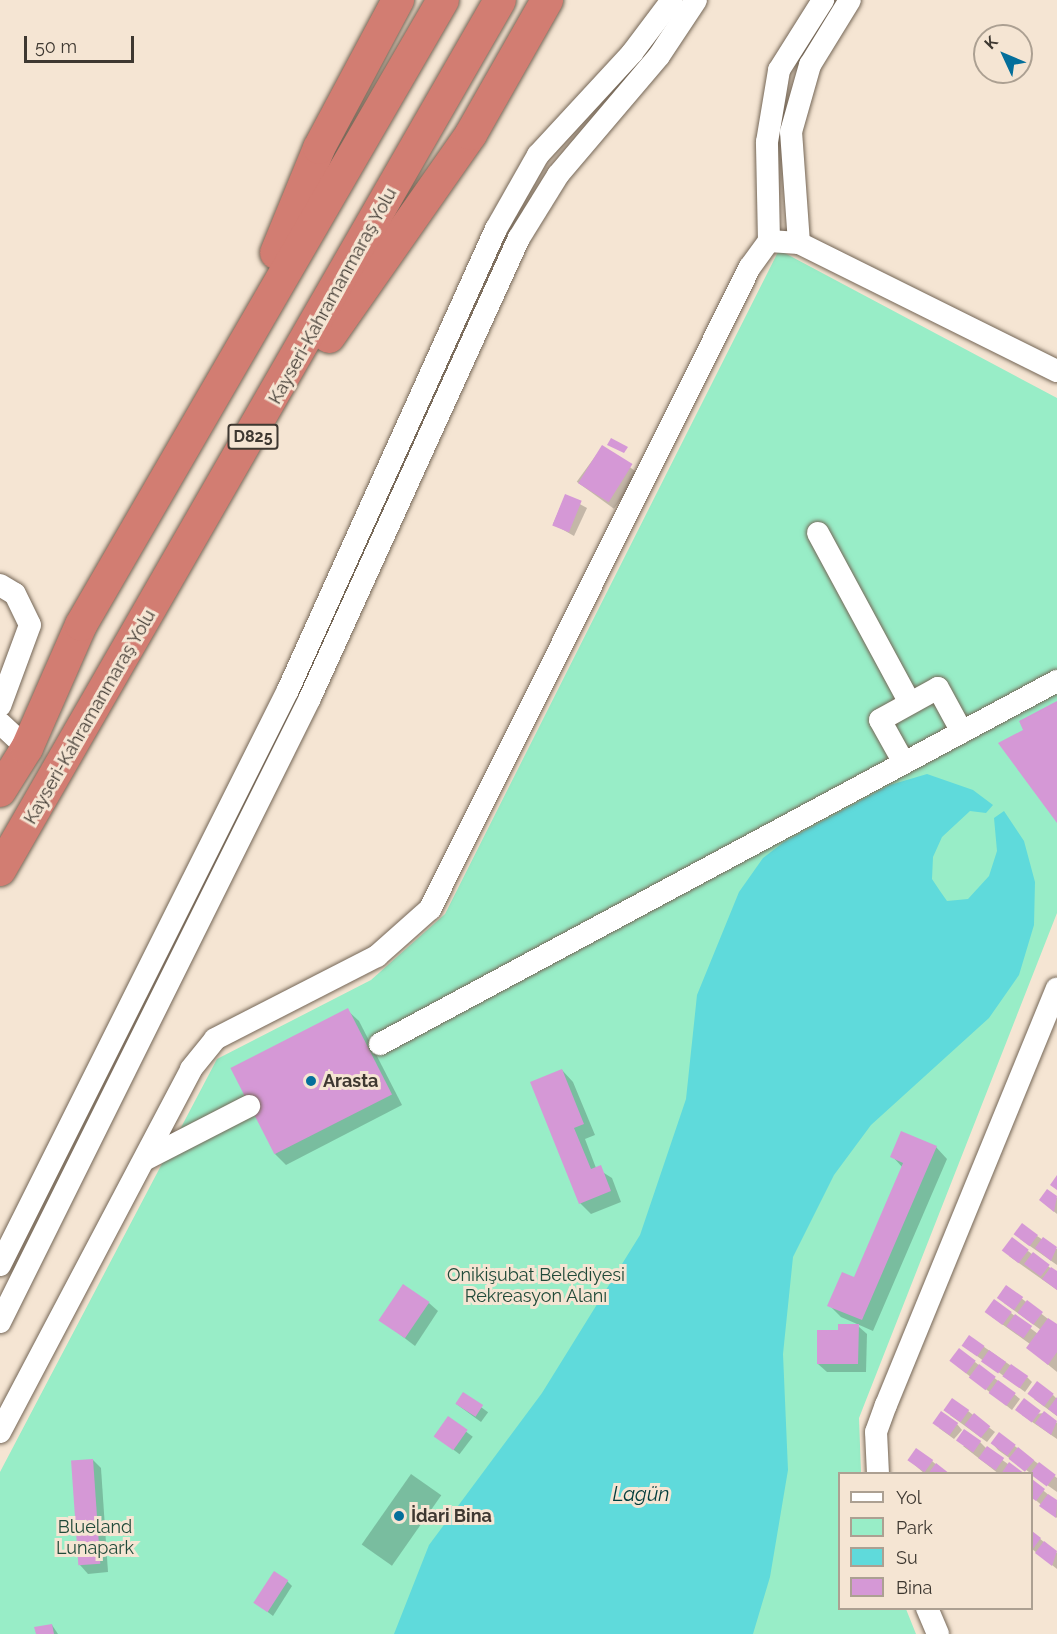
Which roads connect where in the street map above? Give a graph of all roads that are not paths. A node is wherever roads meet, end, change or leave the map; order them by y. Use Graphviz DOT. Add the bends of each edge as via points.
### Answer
graph roads {
  1 [pos="398,0"];
  2 [pos="443,0"];
  3 [pos="500,0"];
  4 [pos="547,0"];
  5 [pos="672,0"];
  6 [pos="696,0"];
  7 [pos="823,0"];
  8 [pos="850,0"];
  9 [pos="769,241"];
  10 [pos="799,243"];
  11 [pos="234,355"];
  12 [pos="1057,371"];
  13 [pos="236,467"];
  14 [pos="818,533"];
  15 [pos="0,585"];
  16 [pos="1057,681"];
  17 [pos="910,703"];
  18 [pos="0,706"];
  19 [pos="0,723"];
  20 [pos="962,732"];
  21 [pos="27,748"];
  22 [pos="904,763"];
  23 [pos="0,791"];
  24 [pos="0,870"];
  25 [pos="1057,989"];
  26 [pos="380,1044"];
  27 [pos="249,1106"];
  28 [pos="146,1159"];
  29 [pos="0,1265"];
  30 [pos="0,1322"];
  31 [pos="0,1432"];
  32 [pos="878,1472"];
  33 [pos="928,1610"];
  34 [pos="938,1634"];
  1 -- 11 [label="highway" via="319,148"];
  2 -- 11 [label="highway, D825"];
  3 -- 13 [label="highway, Kayseri-Kahramanmaraş Yolu / D825"];
  4 -- 13 [label="highway" via="471,134"];
  5 -- 29 [label="street" via="632,53 538,155 496,229 288,690"];
  6 -- 30 [label="street" via="659,56 558,175 519,238 310,698"];
  7 -- 9 [label="street" via="779,70 766,142"];
  8 -- 10 [label="street" via="810,65 791,132"];
  9 -- 10 [label="street"];
  9 -- 28 [label="street" via="750,267 430,909 377,956 215,1039 190,1069"];
  10 -- 12 [label="street"];
  11 -- 21 [label="highway, D825" via="81,625"];
  13 -- 24 [label="highway, Kayseri-Kahramanmaraş Yolu / D825"];
  14 -- 17 [label="street"];
  15 -- 18 [label="street" via="15,594 30,625"];
  16 -- 20 [label="street"];
  17 -- 20 [label="street" via="938,688"];
  17 -- 22 [label="street" via="880,720"];
  19 -- 21 [label="street"];
  20 -- 22 [label="street"];
  21 -- 23 [label="highway, D825"];
  22 -- 26 [label="street"];
  25 -- 32 [label="street" via="886,1405 876,1432"];
  27 -- 28 [label="street"];
  28 -- 31 [label="street"];
  33 -- 34 [label="street"];
}
